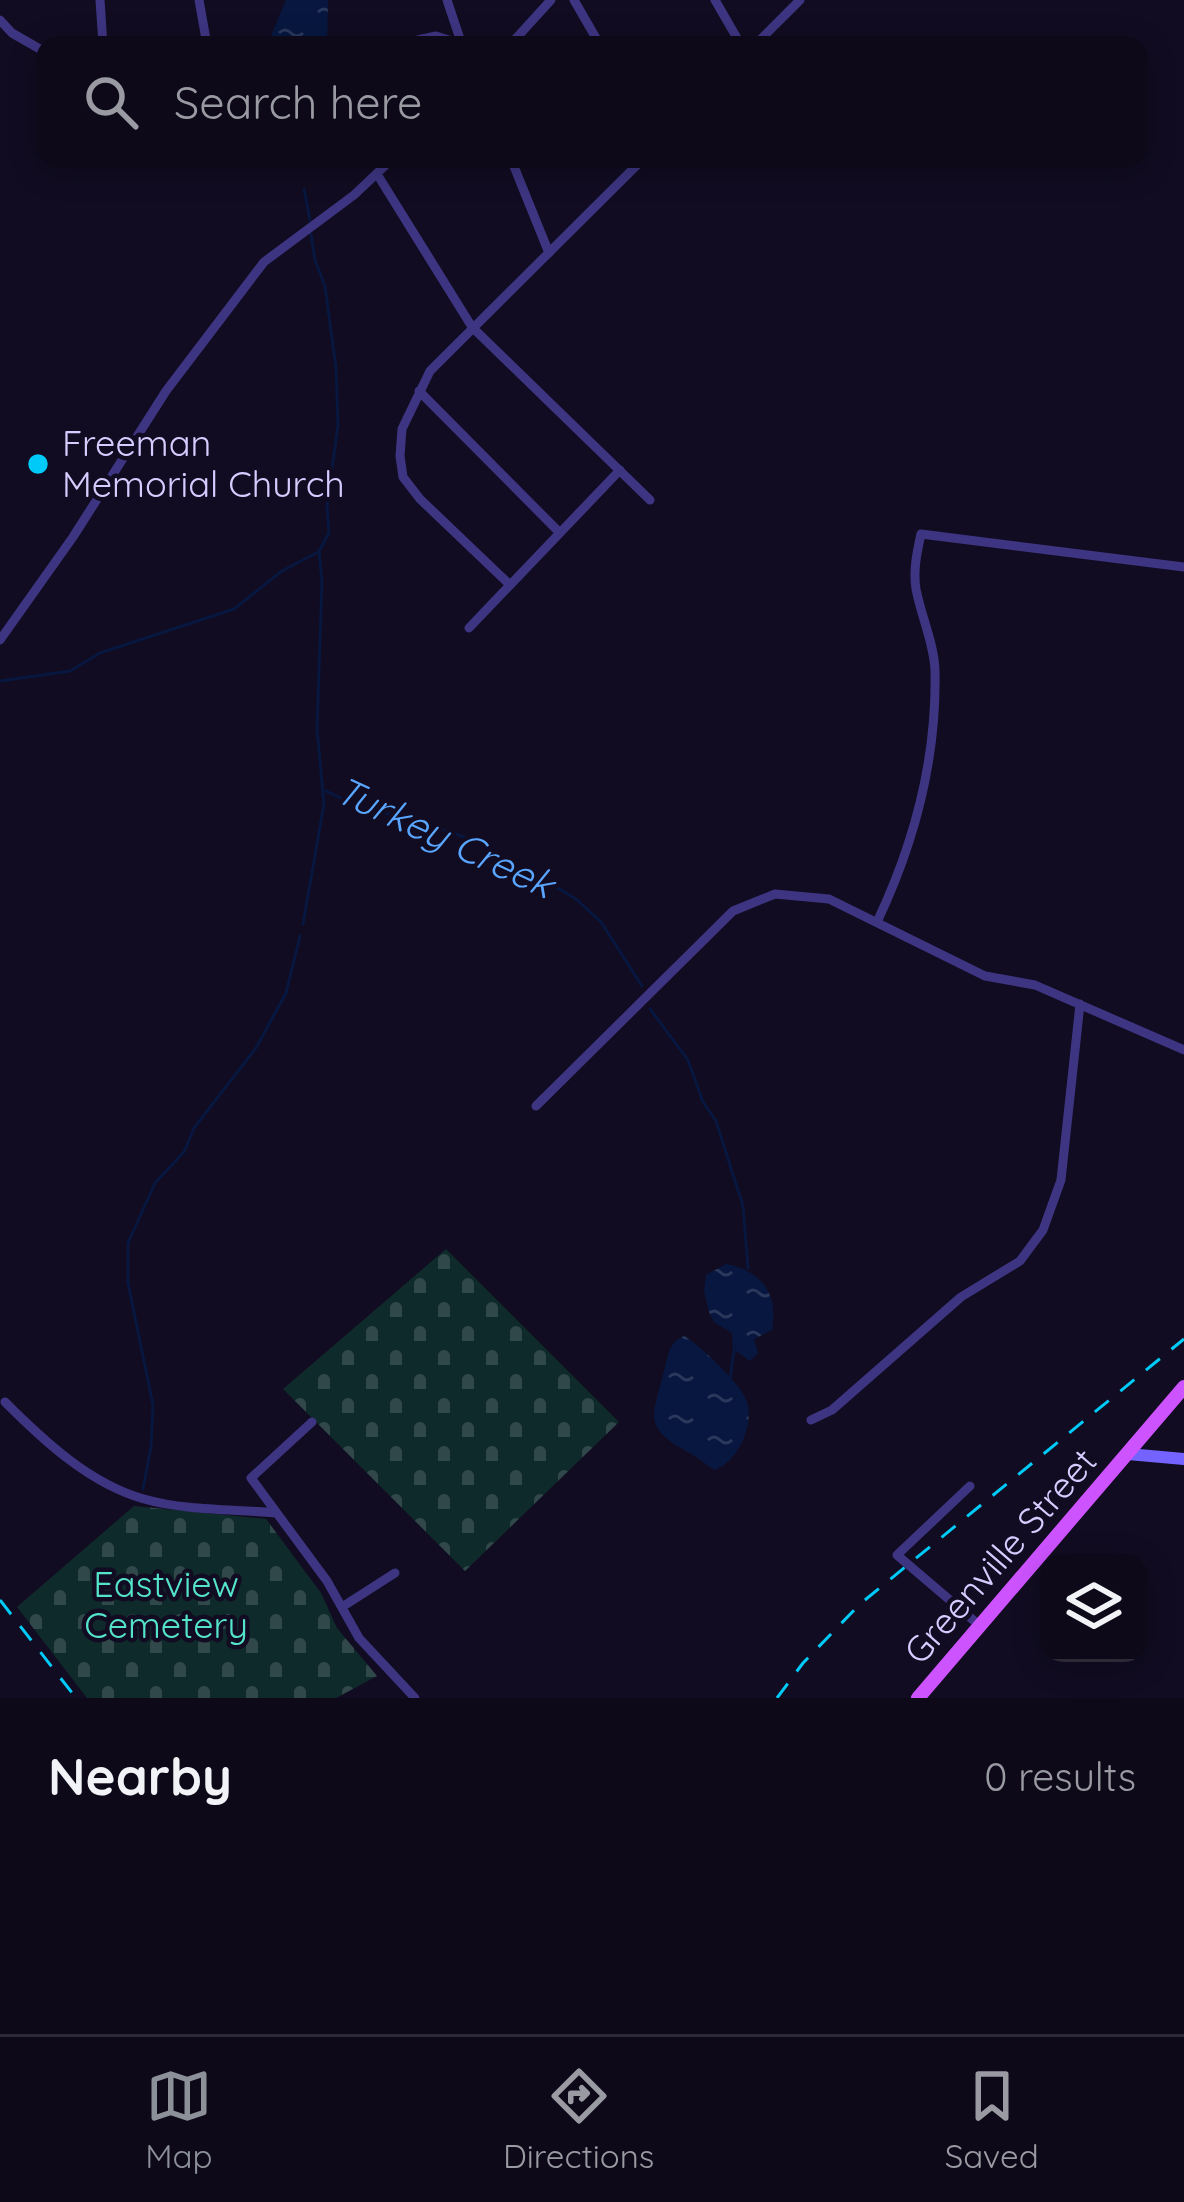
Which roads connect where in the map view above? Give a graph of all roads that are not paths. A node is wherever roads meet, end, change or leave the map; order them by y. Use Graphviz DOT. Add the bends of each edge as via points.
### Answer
graph roads {
  1 [pos="100,0"];
  2 [pos="200,0"];
  3 [pos="447,0"];
  4 [pos="551,0"];
  5 [pos="574,0"];
  6 [pos="715,0"];
  7 [pos="800,0"];
  8 [pos="0,20"];
  9 [pos="102,36"];
  10 [pos="206,36"];
  11 [pos="458,36"];
  12 [pos="517,36"];
  13 [pos="595,36"];
  14 [pos="736,36"];
  15 [pos="764,36"];
  16 [pos="36,47"];
  17 [pos="382,168"];
  18 [pos="515,168"];
  19 [pos="634,168"];
  20 [pos="377,173"];
  21 [pos="549,253"];
  22 [pos="472,327"];
  23 [pos="418,391"];
  24 [pos="620,470"];
  25 [pos="650,500"];
  26 [pos="559,532"];
  27 [pos="1184,567"];
  28 [pos="509,584"];
  29 [pos="469,628"];
  30 [pos="0,640"];
  31 [pos="877,922"];
  32 [pos="1080,1004"];
  33 [pos="1184,1050"];
  34 [pos="536,1106"];
  35 [pos="1184,1388"];
  36 [pos="5,1402"];
  37 [pos="811,1420"];
  38 [pos="312,1422"];
  39 [pos="1128,1454"];
  40 [pos="1184,1459"];
  41 [pos="970,1486"];
  42 [pos="277,1513"];
  43 [pos="395,1573"];
  44 [pos="342,1607"];
  45 [pos="979,1625"];
  46 [pos="415,1698"];
  47 [pos="918,1698"];
  1 -- 9 [label="street"];
  2 -- 10 [label="street"];
  3 -- 11 [label="street"];
  4 -- 12 [label="street"];
  5 -- 13 [label="street"];
  6 -- 14 [label="street"];
  7 -- 15 [label="street"];
  8 -- 16 [label="street"];
  17 -- 20 [label="street"];
  18 -- 21 [label="street"];
  19 -- 21 [label="street"];
  20 -- 22 [label="street"];
  20 -- 30 [label="street" via="264,262 166,391"];
  21 -- 22 [label="street"];
  22 -- 23 [label="street"];
  22 -- 24 [label="street"];
  23 -- 26 [label="street"];
  23 -- 28 [label="street" via="402,429 403,477"];
  24 -- 25 [label="street"];
  24 -- 26 [label="street"];
  26 -- 28 [label="street"];
  27 -- 31 [label="street" via="921,534 915,584 935,664 934,713 916,823"];
  28 -- 29 [label="street"];
  31 -- 32 [label="street" via="985,976"];
  31 -- 34 [label="street" via="829,899 790,892 734,911"];
  32 -- 33 [label="street"];
  32 -- 37 [label="street" via="1061,1180 1043,1230 1020,1261 961,1297"];
  35 -- 39 [label="main road, Greenville Street"];
  36 -- 42 [label="street" via="55,1450 135,1496"];
  38 -- 42 [label="street" via="250,1478"];
  39 -- 40 [label="street"];
  39 -- 45 [label="main road, Greenville Street"];
  41 -- 45 [label="street" via="898,1555"];
  42 -- 44 [label="street"];
  43 -- 44 [label="street"];
  44 -- 46 [label="street" via="372,1655"];
  45 -- 47 [label="main road, Greenville Street"];
}
